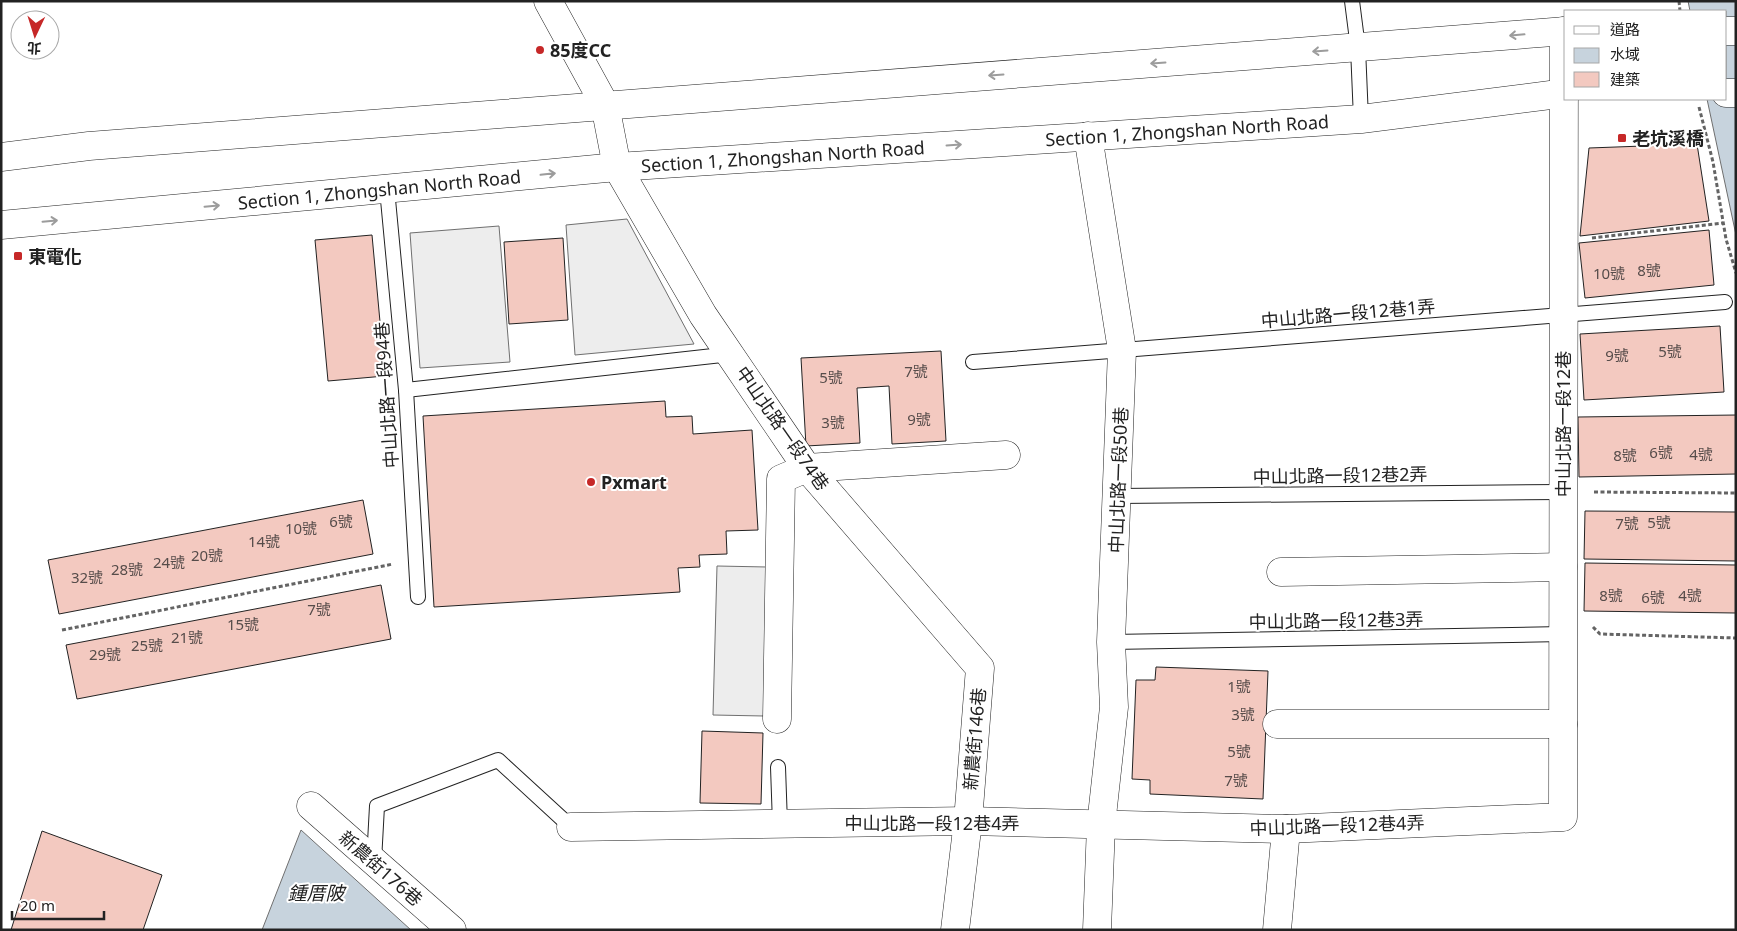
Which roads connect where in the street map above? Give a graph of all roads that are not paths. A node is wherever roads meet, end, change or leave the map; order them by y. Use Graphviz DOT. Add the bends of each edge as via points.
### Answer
graph roads {
  1 [pos="548,1"];
  2 [pos="1352,1"];
  3 [pos="1564,31"];
  4 [pos="1358,48"];
  5 [pos="1564,93"];
  6 [pos="1565,100"];
  7 [pos="605,105"];
  8 [pos="1361,119"];
  9 [pos="1088,136"];
  10 [pos="1,157"];
  11 [pos="616,167"];
  12 [pos="387,189"];
  13 [pos="1,225"];
  14 [pos="1725,302"];
  15 [pos="1564,315"];
  16 [pos="1122,350"];
  17 [pos="731,354"];
  18 [pos="973,362"];
  19 [pos="406,390"];
  20 [pos="1006,455"];
  21 [pos="807,468"];
  22 [pos="1576,492"];
  23 [pos="1118,496"];
  24 [pos="1563,567"];
  25 [pos="1281,572"];
  26 [pos="418,597"];
  27 [pos="1563,634"];
  28 [pos="1111,642"];
  29 [pos="980,668"];
  30 [pos="777,718"];
  31 [pos="1277,724"];
  32 [pos="1562,724"];
  33 [pos="778,767"];
  34 [pos="311,806"];
  35 [pos="1570,817"];
  36 [pos="968,821"];
  37 [pos="780,824"];
  38 [pos="1102,825"];
  39 [pos="571,827"];
  40 [pos="1286,829"];
  41 [pos="374,862"];
  42 [pos="452,930"];
  43 [pos="955,930"];
  44 [pos="1097,930"];
  45 [pos="1277,930"];
  1 -- 7 [label="street"];
  2 -- 4 [label="lane"];
  3 -- 4 [label="street, one-way"];
  4 -- 7 [label="street, one-way"];
  4 -- 8 [label="lane"];
  5 -- 8 [label="street, Section 1, Zhongshan North Road"];
  6 -- 15 [label="street, 中山北路一段12巷"];
  7 -- 10 [label="street" via="99,145"];
  7 -- 11 [label="street"];
  8 -- 9 [label="street, Section 1, Zhongshan North Road"];
  11 -- 9 [label="street, Section 1, Zhongshan North Road, one-way"];
  9 -- 16 [label="street, 中山北路一段50巷"];
  12 -- 11 [label="street, Section 1, Zhongshan North Road, one-way"];
  11 -- 17 [label="street, 中山北路一段74巷" via="703,315"];
  13 -- 12 [label="street, Section 1, Zhongshan North Road, one-way"];
  12 -- 19 [label="lane, 中山北路一段94巷"];
  14 -- 15 [label="lane, 中山北路一段12巷1弄"];
  15 -- 16 [label="lane, 中山北路一段12巷1弄"];
  15 -- 22 [label="street, 中山北路一段12巷"];
  16 -- 18 [label="lane, 中山北路一段12巷1弄"];
  16 -- 23 [label="street, 中山北路一段50巷"];
  17 -- 19 [label="lane"];
  17 -- 21 [label="street, 中山北路一段74巷"];
  19 -- 26 [label="lane, 中山北路一段94巷"];
  20 -- 21 [label="street"];
  21 -- 29 [label="street, 中山北路一段74巷"];
  21 -- 30 [label="street" via="781,480"];
  22 -- 23 [label="lane, 中山北路一段12巷2弄"];
  22 -- 24 [label="street, 中山北路一段12巷"];
  23 -- 28 [label="street, 中山北路一段50巷"];
  24 -- 25 [label="street"];
  24 -- 27 [label="street, 中山北路一段12巷"];
  27 -- 28 [label="lane, 中山北路一段12巷3弄"];
  27 -- 32 [label="street, 中山北路一段12巷"];
  28 -- 38 [label="street, 中山北路一段50巷" via="1114,708"];
  29 -- 36 [label="street, 新農街146巷"];
  31 -- 32 [label="street"];
  32 -- 35 [label="street, 中山北路一段12巷"];
  33 -- 37 [label="lane"];
  34 -- 41 [label="street, 新農街176巷"];
  35 -- 40 [label="street, 中山北路一段12巷4弄"];
  36 -- 37 [label="street, 中山北路一段12巷4弄"];
  36 -- 38 [label="street, 中山北路一段12巷4弄"];
  36 -- 43 [label="street, 新農街146巷"];
  37 -- 39 [label="street, 中山北路一段12巷4弄"];
  38 -- 40 [label="street, 中山北路一段12巷4弄"];
  38 -- 44 [label="street, 中山北路一段50巷"];
  39 -- 41 [label="lane, 中山北路一段12巷4弄" via="498,760 377,806"];
  40 -- 45 [label="street"];
  41 -- 42 [label="street, 新農街176巷"];
}
